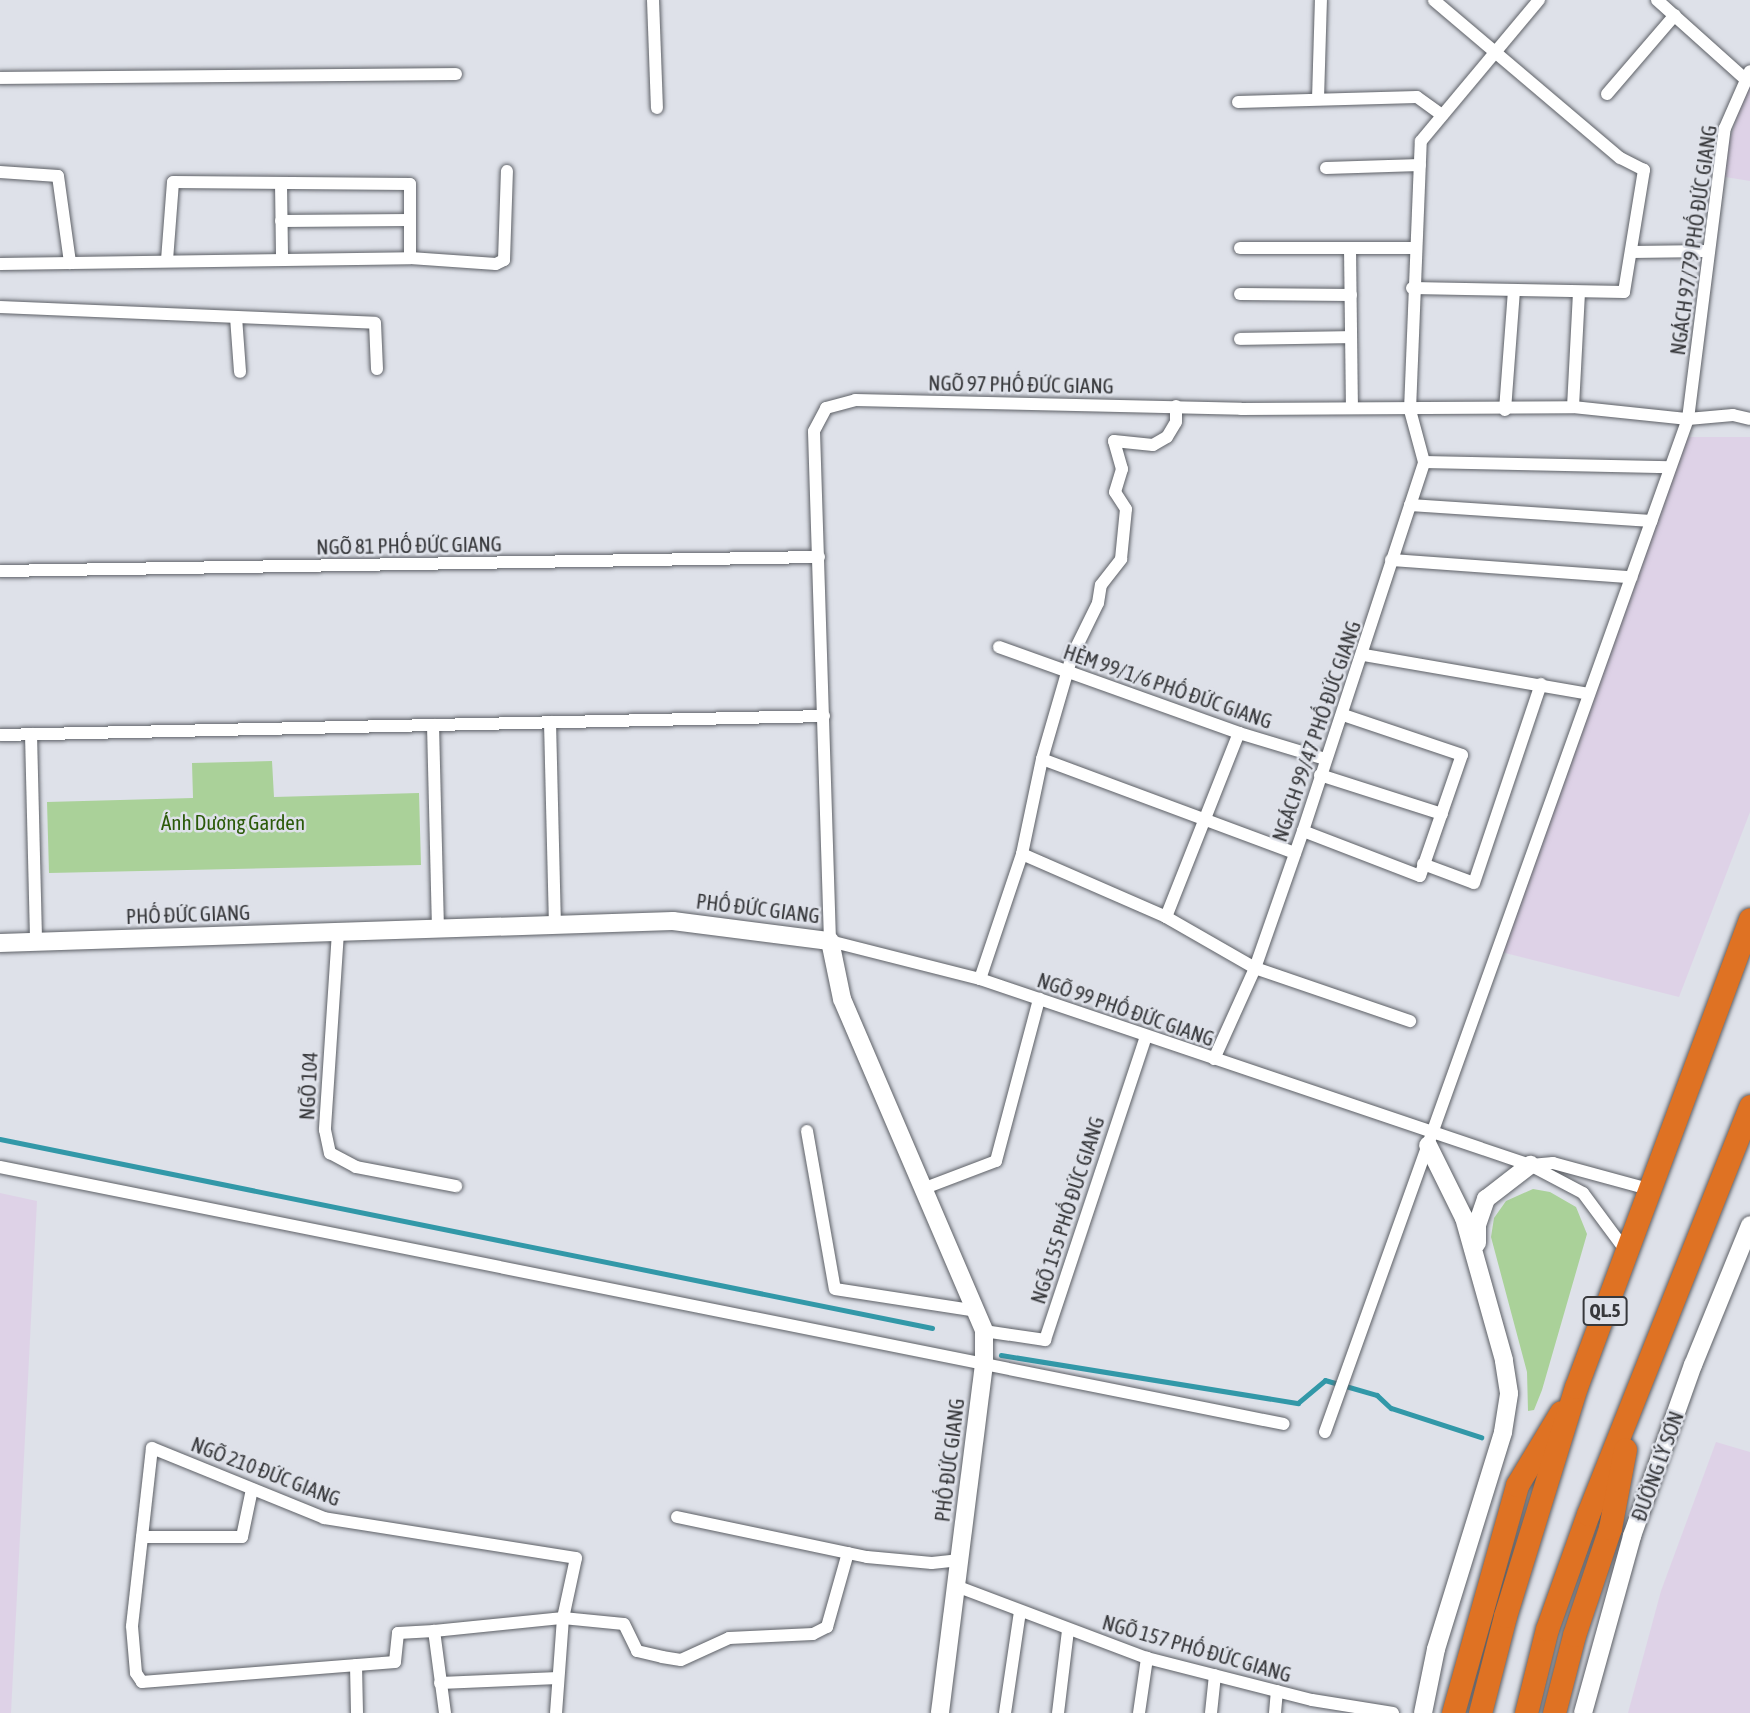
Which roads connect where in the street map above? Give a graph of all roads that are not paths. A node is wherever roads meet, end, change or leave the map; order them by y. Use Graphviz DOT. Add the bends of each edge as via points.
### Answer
graph roads {
  1 [pos="653,0"];
  2 [pos="1321,0"];
  3 [pos="1434,0"];
  4 [pos="1539,0"];
  5 [pos="1657,0"];
  6 [pos="1675,15"];
  7 [pos="1494,51"];
  8 [pos="456,74"];
  9 [pos="1747,75"];
  10 [pos="0,78"];
  11 [pos="1607,94"];
  12 [pos="1318,99"];
  13 [pos="1238,102"];
  14 [pos="657,108"];
  15 [pos="1442,116"];
  16 [pos="1420,165"];
  17 [pos="1326,168"];
  18 [pos="506,171"];
  19 [pos="0,172"];
  20 [pos="281,183"];
  21 [pos="410,220"];
  22 [pos="281,221"];
  23 [pos="1240,248"];
  24 [pos="1350,248"];
  25 [pos="1415,248"];
  26 [pos="1709,251"];
  27 [pos="1631,252"];
  28 [pos="410,258"];
  29 [pos="282,259"];
  30 [pos="167,260"];
  31 [pos="70,263"];
  32 [pos="0,264"];
  33 [pos="1412,288"];
  34 [pos="1514,291"];
  35 [pos="1579,292"];
  36 [pos="1240,294"];
  37 [pos="1351,295"];
  38 [pos="0,307"];
  39 [pos="236,317"];
  40 [pos="1351,337"];
  41 [pos="1240,339"];
  42 [pos="377,369"];
  43 [pos="240,372"];
  44 [pos="1176,406"];
  45 [pos="1352,407"];
  46 [pos="1573,407"];
  47 [pos="1410,410"];
  48 [pos="1505,410"];
  49 [pos="1688,419"];
  50 [pos="1750,419"];
  51 [pos="1424,462"];
  52 [pos="1670,467"];
  53 [pos="1410,505"];
  54 [pos="1651,521"];
  55 [pos="819,557"];
  56 [pos="1391,560"];
  57 [pos="0,571"];
  58 [pos="1631,577"];
  59 [pos="999,647"];
  60 [pos="1364,655"];
  61 [pos="1069,671"];
  62 [pos="1541,684"];
  63 [pos="1589,694"];
  64 [pos="1343,715"];
  65 [pos="824,716"];
  66 [pos="550,722"];
  67 [pos="433,725"];
  68 [pos="1238,733"];
  69 [pos="31,734"];
  70 [pos="0,735"];
  71 [pos="1042,759"];
  72 [pos="1325,759"];
  73 [pos="1320,775"];
  74 [pos="1442,814"];
  75 [pos="1204,820"];
  76 [pos="1303,831"];
  77 [pos="1295,853"];
  78 [pos="1022,854"];
  79 [pos="1421,870"];
  80 [pos="1166,917"];
  81 [pos="1750,919"];
  82 [pos="555,924"];
  83 [pos="438,928"];
  84 [pos="338,932"];
  85 [pos="830,940"];
  86 [pos="36,942"];
  87 [pos="0,943"];
  88 [pos="1255,968"];
  89 [pos="980,979"];
  90 [pos="1039,999"];
  91 [pos="1410,1021"];
  92 [pos="1146,1036"];
  93 [pos="1214,1059"];
  94 [pos="1750,1107"];
  95 [pos="807,1131"];
  96 [pos="1430,1139"];
  97 [pos="1530,1166"];
  98 [pos="0,1167"];
  99 [pos="456,1186"];
  100 [pos="925,1188"];
  101 [pos="1650,1189"];
  102 [pos="1750,1228"];
  103 [pos="1627,1251"];
  104 [pos="1488,1306"];
  105 [pos="977,1311"];
  106 [pos="984,1331"];
  107 [pos="984,1364"];
  108 [pos="1576,1387"];
  109 [pos="1633,1403"];
  110 [pos="1284,1424"];
  111 [pos="1325,1432"];
  112 [pos="252,1489"];
  113 [pos="677,1517"];
  114 [pos="142,1537"];
  115 [pos="848,1553"];
  116 [pos="960,1560"];
  117 [pos="956,1586"];
  118 [pos="1020,1611"];
  119 [pos="564,1618"];
  120 [pos="1068,1630"];
  121 [pos="434,1631"];
  122 [pos="1147,1658"];
  123 [pos="356,1665"];
  124 [pos="1215,1675"];
  125 [pos="558,1678"];
  126 [pos="440,1683"];
  127 [pos="1277,1690"];
  128 [pos="357,1713"];
  129 [pos="446,1713"];
  130 [pos="556,1713"];
  131 [pos="940,1713"];
  132 [pos="1005,1713"];
  133 [pos="1058,1713"];
  134 [pos="1139,1713"];
  135 [pos="1211,1713"];
  136 [pos="1275,1713"];
  137 [pos="1394,1713"];
  138 [pos="1423,1713"];
  139 [pos="1453,1713"];
  140 [pos="1480,1713"];
  141 [pos="1526,1713"];
  142 [pos="1554,1713"];
  143 [pos="1583,1713"];
  1 -- 14 [label="street"];
  2 -- 12 [label="street"];
  3 -- 7 [label="street"];
  4 -- 7 [label="street"];
  5 -- 6 [label="street"];
  6 -- 9 [label="street"];
  6 -- 11 [label="street"];
  7 -- 15 [label="street"];
  7 -- 27 [label="street" via="1620,158 1644,170"];
  8 -- 10 [label="street"];
  9 -- 26 [label="street, NGÁCH 97/79 PHỐ ĐỨC GIANG" via="1725,128"];
  12 -- 13 [label="street"];
  12 -- 15 [label="street" via="1417,97"];
  15 -- 16 [label="street" via="1421,141"];
  16 -- 17 [label="street"];
  16 -- 25 [label="street"];
  18 -- 28 [label="street" via="504,260 496,264"];
  19 -- 31 [label="street" via="58,176"];
  20 -- 21 [label="street" via="410,184"];
  20 -- 22 [label="street"];
  20 -- 30 [label="street" via="173,182"];
  21 -- 22 [label="street"];
  21 -- 28 [label="street"];
  22 -- 29 [label="street"];
  23 -- 24 [label="street"];
  24 -- 25 [label="street"];
  24 -- 37 [label="street"];
  25 -- 33 [label="street"];
  26 -- 27 [label="street"];
  26 -- 49 [label="street, NGÁCH 97/79 PHỐ ĐỨC GIANG"];
  27 -- 35 [label="street" via="1624,292"];
  28 -- 29 [label="street"];
  29 -- 30 [label="street"];
  30 -- 31 [label="street"];
  31 -- 32 [label="street"];
  33 -- 34 [label="street"];
  33 -- 47 [label="street" via="1416,365"];
  34 -- 35 [label="street"];
  34 -- 48 [label="street"];
  35 -- 46 [label="street"];
  36 -- 37 [label="street"];
  37 -- 40 [label="street"];
  38 -- 39 [label="street"];
  39 -- 42 [label="street" via="375,323"];
  39 -- 43 [label="street"];
  40 -- 41 [label="street"];
  40 -- 45 [label="street"];
  44 -- 45 [label="street, NGÕ 97 PHỐ ĐỨC GIANG"];
  44 -- 55 [label="street, NGÕ 97 PHỐ ĐỨC GIANG" via="855,400 826,408 814,431"];
  44 -- 61 [label="street" via="1176,422 1167,437 1153,445 1114,441 1122,469 1115,492 1126,509 1121,559 1101,585"];
  45 -- 47 [label="street, NGÕ 97 PHỐ ĐỨC GIANG"];
  46 -- 48 [label="street, NGÕ 97 PHỐ ĐỨC GIANG"];
  46 -- 49 [label="street, NGÕ 97 PHỐ ĐỨC GIANG"];
  47 -- 48 [label="street, NGÕ 97 PHỐ ĐỨC GIANG"];
  47 -- 51 [label="street"];
  49 -- 50 [label="street, NGÕ 97 PHỐ ĐỨC GIANG" via="1733,415"];
  49 -- 52 [label="street, NGÁCH 97/79 PHỐ ĐỨC GIANG"];
  51 -- 52 [label="street"];
  51 -- 53 [label="street, NGÁCH 99/47 PHỐ ĐỨC GIANG"];
  52 -- 54 [label="street, NGÁCH 97/79 PHỐ ĐỨC GIANG"];
  53 -- 54 [label="street"];
  53 -- 56 [label="street, NGÁCH 99/47 PHỐ ĐỨC GIANG"];
  54 -- 58 [label="street, NGÁCH 97/79 PHỐ ĐỨC GIANG"];
  55 -- 57 [label="street, NGÕ 81 PHỐ ĐỨC GIANG"];
  55 -- 65 [label="street, NGÕ 97 PHỐ ĐỨC GIANG"];
  56 -- 58 [label="street"];
  56 -- 60 [label="street, NGÁCH 99/47 PHỐ ĐỨC GIANG"];
  58 -- 63 [label="street, NGÁCH 97/79 PHỐ ĐỨC GIANG"];
  59 -- 61 [label="street, HẺM 99/1/6 PHỐ ĐỨC GIANG"];
  60 -- 62 [label="street"];
  60 -- 64 [label="street, NGÁCH 99/47 PHỐ ĐỨC GIANG"];
  61 -- 68 [label="street, HẺM 99/1/6 PHỐ ĐỨC GIANG"];
  61 -- 71 [label="street"];
  62 -- 63 [label="street"];
  62 -- 79 [label="street" via="1474,883"];
  63 -- 96 [label="street, NGÁCH 97/79 PHỐ ĐỨC GIANG"];
  64 -- 72 [label="street, NGÁCH 99/47 PHỐ ĐỨC GIANG"];
  64 -- 74 [label="street" via="1462,755"];
  65 -- 66 [label="street"];
  65 -- 85 [label="street, NGÕ 97 PHỐ ĐỨC GIANG"];
  66 -- 67 [label="street"];
  66 -- 82 [label="street"];
  67 -- 69 [label="street"];
  67 -- 83 [label="street"];
  68 -- 72 [label="street, HẺM 99/1/6 PHỐ ĐỨC GIANG"];
  68 -- 75 [label="street"];
  69 -- 70 [label="street"];
  69 -- 86 [label="street"];
  71 -- 75 [label="street"];
  71 -- 78 [label="street"];
  72 -- 73 [label="street, NGÁCH 99/47 PHỐ ĐỨC GIANG"];
  73 -- 74 [label="street"];
  73 -- 76 [label="street, NGÁCH 99/47 PHỐ ĐỨC GIANG"];
  74 -- 79 [label="street"];
  75 -- 77 [label="street"];
  75 -- 80 [label="street"];
  76 -- 77 [label="street, NGÁCH 99/47 PHỐ ĐỨC GIANG"];
  76 -- 79 [label="street"];
  77 -- 88 [label="street, NGÁCH 99/47 PHỐ ĐỨC GIANG"];
  78 -- 80 [label="street"];
  78 -- 89 [label="street"];
  80 -- 88 [label="street"];
  81 -- 101 [label="highway, QL.5"];
  82 -- 83 [label="street, PHỐ ĐỨC GIANG"];
  82 -- 85 [label="street, PHỐ ĐỨC GIANG" via="673,921"];
  83 -- 84 [label="street, PHỐ ĐỨC GIANG"];
  84 -- 86 [label="street, PHỐ ĐỨC GIANG"];
  84 -- 99 [label="street, NGÕ 104" via="325,1130 330,1153 356,1167"];
  85 -- 89 [label="street, NGÕ 99 PHỐ ĐỨC GIANG"];
  85 -- 100 [label="street, PHỐ ĐỨC GIANG" via="842,999"];
  86 -- 87 [label="street, PHỐ ĐỨC GIANG"];
  88 -- 91 [label="street"];
  88 -- 93 [label="street, NGÁCH 99/47 PHỐ ĐỨC GIANG"];
  89 -- 90 [label="street, NGÕ 99 PHỐ ĐỨC GIANG"];
  90 -- 92 [label="street, NGÕ 99 PHỐ ĐỨC GIANG"];
  90 -- 100 [label="street" via="996,1161"];
  92 -- 93 [label="street, NGÕ 99 PHỐ ĐỨC GIANG"];
  92 -- 106 [label="street, NGÕ 155 PHỐ ĐỨC GIANG" via="1045,1340"];
  93 -- 96 [label="street, NGÕ 99 PHỐ ĐỨC GIANG" via="1406,1125"];
  94 -- 109 [label="highway, ĐƯỜNG LÝ SƠN"];
  95 -- 105 [label="street" via="835,1289"];
  96 -- 97 [label="street, NGÕ 99 PHỐ ĐỨC GIANG"];
  96 -- 104 [label="street" via="1464,1218"];
  96 -- 111 [label="street, NGÁCH 97/79 PHỐ ĐỨC GIANG"];
  97 -- 101 [label="street" via="1553,1163"];
  97 -- 103 [label="street" via="1583,1194"];
  97 -- 104 [label="street" via="1500,1184 1482,1207 1476,1240"];
  98 -- 107 [label="street"];
  100 -- 105 [label="street, PHỐ ĐỨC GIANG"];
  101 -- 103 [label="highway, QL.5"];
  102 -- 143 [label="street, ĐƯỜNG LÝ SƠN" via="1693,1365 1632,1536"];
  103 -- 108 [label="highway, QL.5"];
  104 -- 138 [label="street" via="1507,1377 1507,1412 1436,1649"];
  105 -- 106 [label="street, PHỐ ĐỨC GIANG"];
  106 -- 107 [label="street, PHỐ ĐỨC GIANG"];
  107 -- 110 [label="street"];
  107 -- 116 [label="street, PHỐ ĐỨC GIANG"];
  108 -- 139 [label="highway" via="1517,1485"];
  108 -- 140 [label="highway, QL.5"];
  109 -- 141 [label="highway, ĐƯỜNG LÝ SƠN" via="1547,1629"];
  109 -- 142 [label="highway, ĐƯỜNG LÝ SƠN" via="1610,1528"];
  112 -- 114 [label="street" via="242,1537"];
  112 -- 114 [label="street, NGÕ 210 ĐỨC GIANG" via="152,1448"];
  112 -- 119 [label="street, NGÕ 210 ĐỨC GIANG" via="324,1518 576,1558"];
  113 -- 115 [label="street" via="805,1540"];
  114 -- 123 [label="street, NGÕ 210 ĐỨC GIANG" via="132,1626 136,1673 142,1682"];
  115 -- 116 [label="street" via="932,1563"];
  115 -- 119 [label="street" via="827,1627 813,1634 729,1638 681,1660 637,1651 624,1624"];
  116 -- 117 [label="street, PHỐ ĐỨC GIANG"];
  117 -- 118 [label="street, NGÕ 157 PHỐ ĐỨC GIANG"];
  117 -- 131 [label="street, PHỐ ĐỨC GIANG"];
  118 -- 120 [label="street, NGÕ 157 PHỐ ĐỨC GIANG"];
  118 -- 132 [label="street"];
  119 -- 121 [label="street"];
  119 -- 125 [label="street"];
  120 -- 122 [label="street, NGÕ 157 PHỐ ĐỨC GIANG"];
  120 -- 133 [label="street"];
  121 -- 123 [label="street, NGÕ 210 ĐỨC GIANG" via="398,1633 395,1662"];
  121 -- 126 [label="street"];
  122 -- 124 [label="street, NGÕ 157 PHỐ ĐỨC GIANG"];
  122 -- 134 [label="street"];
  123 -- 128 [label="street"];
  124 -- 127 [label="street, NGÕ 157 PHỐ ĐỨC GIANG"];
  124 -- 135 [label="street"];
  125 -- 126 [label="street"];
  125 -- 130 [label="street"];
  126 -- 129 [label="street"];
  127 -- 136 [label="street"];
  127 -- 137 [label="street, NGÕ 157 PHỐ ĐỨC GIANG"];
}
